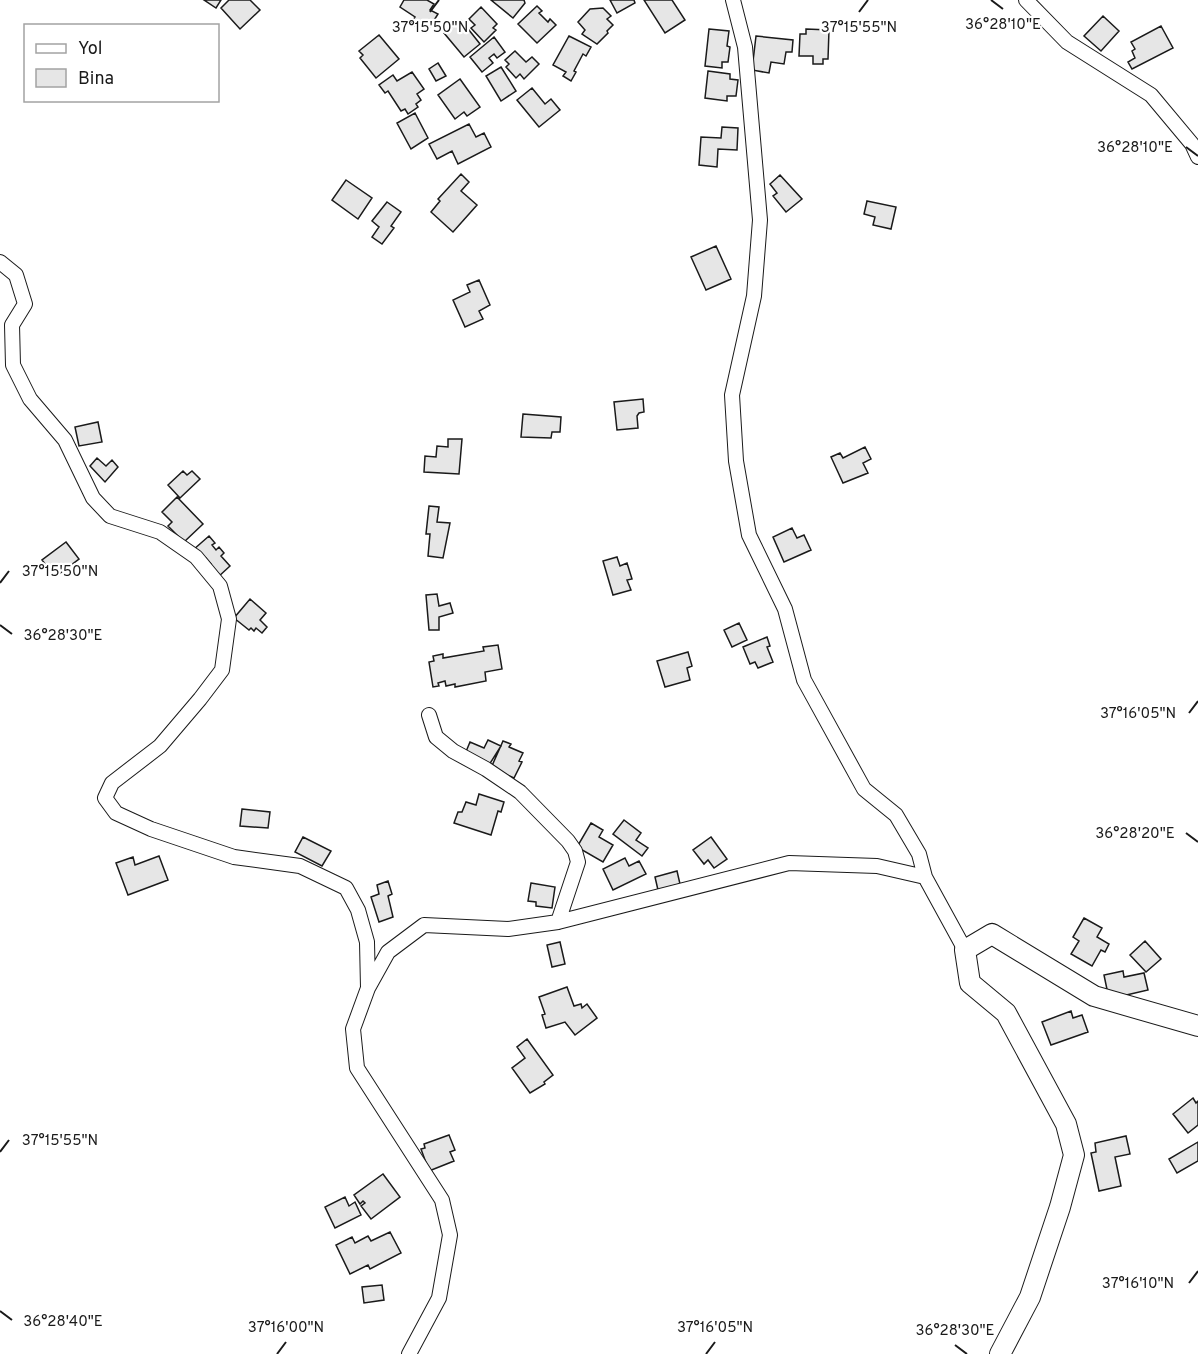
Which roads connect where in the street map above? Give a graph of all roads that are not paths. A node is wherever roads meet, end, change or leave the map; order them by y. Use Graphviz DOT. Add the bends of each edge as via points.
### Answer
graph roads {
  1 [pos="734,0"];
  2 [pos="1026,0"];
  3 [pos="1198,157"];
  4 [pos="0,262"];
  5 [pos="429,715"];
  6 [pos="925,877"];
  7 [pos="558,922"];
  8 [pos="964,950"];
  9 [pos="368,988"];
  10 [pos="1198,1026"];
  11 [pos="409,1354"];
  12 [pos="1000,1354"];
  1 -- 6 [label="street" via="746,47 760,220 754,296 732,396 736,461 749,535 785,609 804,680 864,789 896,814 919,854"];
  2 -- 3 [label="street" via="1067,42 1151,95 1192,144"];
  4 -- 9 [label="street" via="16,276 26,304 12,325 13,365 30,399 65,440 93,498 110,516 160,532 196,557 220,586 229,619 222,670 159,746 112,783 105,798 116,813 151,829 234,857 300,866 346,888 358,910 367,942"];
  5 -- 7 [label="street" via="436,737 520,792 575,851 578,862"];
  6 -- 7 [label="street" via="877,866 789,863"];
  6 -- 8 [label="street"];
  7 -- 9 [label="street" via="508,929 424,925 388,952"];
  8 -- 10 [label="street" via="992,934 1094,996"];
  8 -- 12 [label="street" via="970,982 1006,1013 1066,1124 1074,1155 1030,1297"];
  9 -- 11 [label="street" via="352,1029 357,1068 442,1200 450,1235 439,1298"];
}
